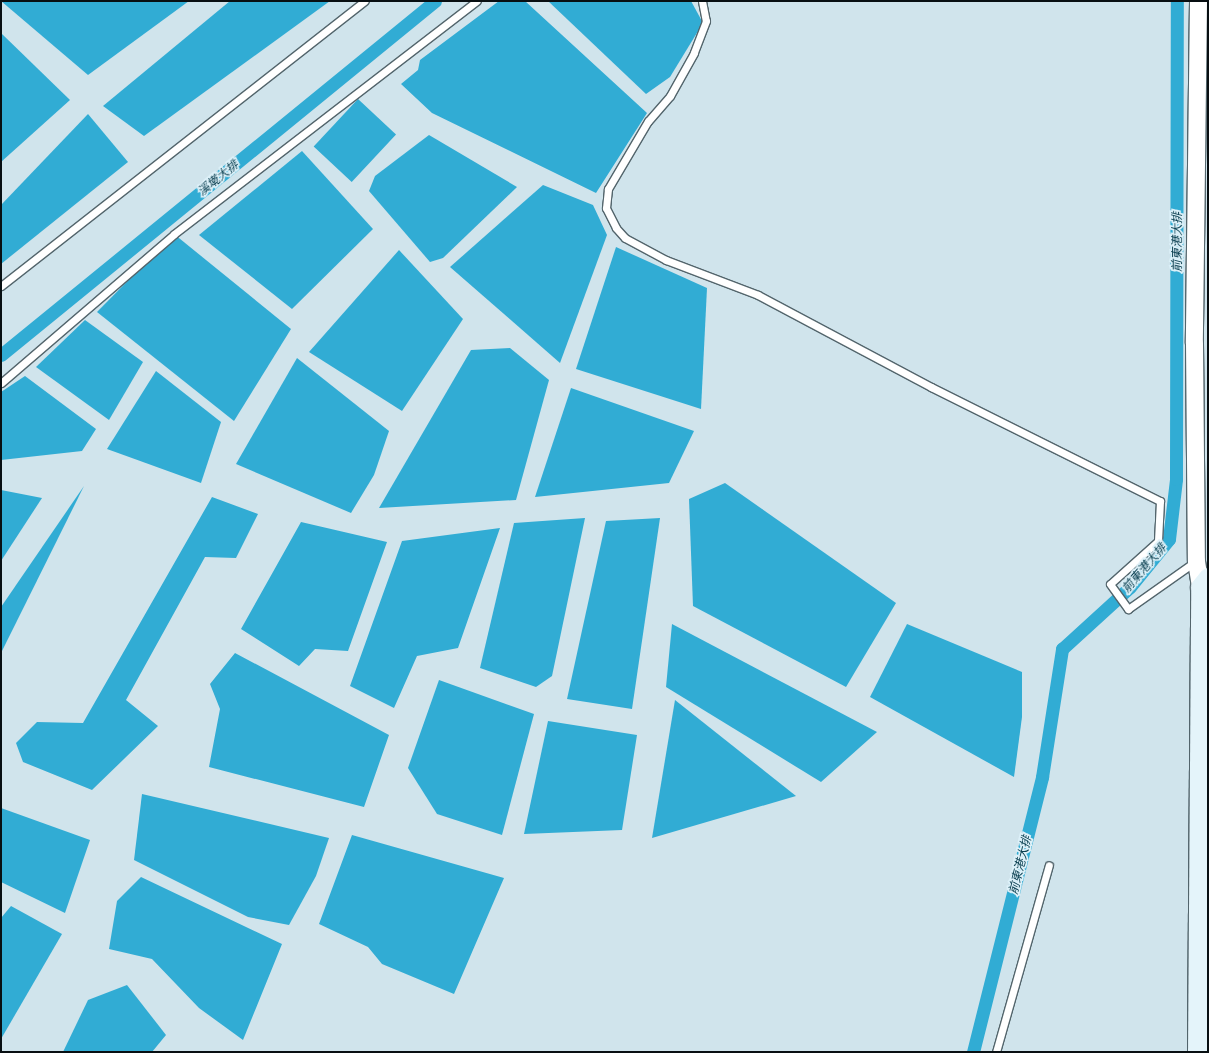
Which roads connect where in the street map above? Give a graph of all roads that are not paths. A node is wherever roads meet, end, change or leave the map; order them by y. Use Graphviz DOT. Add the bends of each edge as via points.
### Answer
graph roads {
  1 [pos="366,1"];
  2 [pos="477,1"];
  3 [pos="702,1"];
  4 [pos="1198,1"];
  5 [pos="1,286"];
  6 [pos="1,383"];
  7 [pos="1196,561"];
  8 [pos="1204,582"];
  9 [pos="1049,865"];
  10 [pos="996,1052"];
  11 [pos="1197,1052"];
  1 -- 5 [label="lane"];
  2 -- 6 [label="lane" via="174,234"];
  3 -- 7 [label="lane" via="706,21 694,52 670,96 648,121 608,189 606,208 621,233 666,260 758,295 930,387 1160,501 1158,541 1110,584 1128,609"];
  4 -- 7 [label="street" via="1194,343"];
  7 -- 8 [label="street"];
  8 -- 11 [label="main road"];
  9 -- 10 [label="lane"];
}
